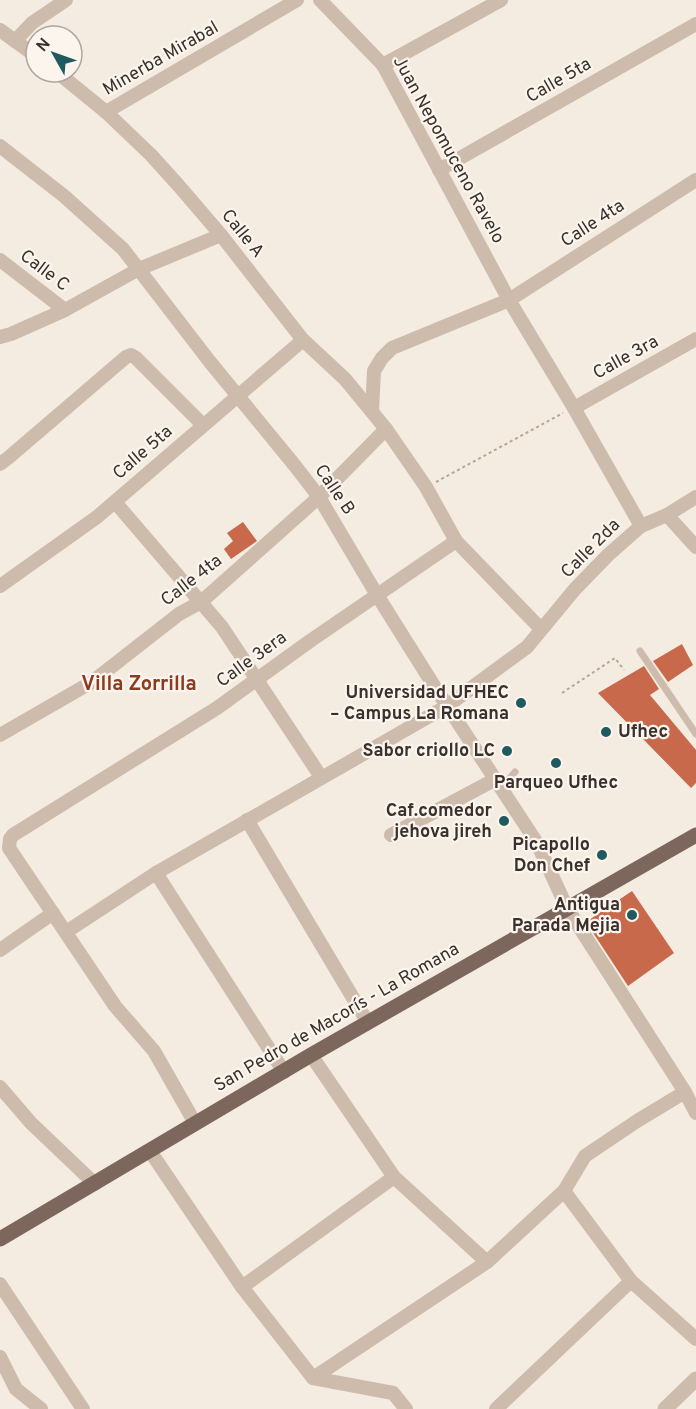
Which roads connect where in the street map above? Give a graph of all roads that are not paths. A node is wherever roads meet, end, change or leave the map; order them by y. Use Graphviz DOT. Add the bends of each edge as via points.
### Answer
graph roads {
  1 [pos="66,0"];
  2 [pos="297,0"];
  3 [pos="320,0"];
  4 [pos="501,0"];
  5 [pos="696,24"];
  6 [pos="0,30"];
  7 [pos="15,41"];
  8 [pos="24,47"];
  9 [pos="383,66"];
  10 [pos="72,84"];
  11 [pos="106,112"];
  12 [pos="0,146"];
  13 [pos="439,170"];
  14 [pos="696,180"];
  15 [pos="221,235"];
  16 [pos="0,260"];
  17 [pos="139,269"];
  18 [pos="509,300"];
  19 [pos="65,310"];
  20 [pos="0,337"];
  21 [pos="303,339"];
  22 [pos="696,339"];
  23 [pos="237,395"];
  24 [pos="574,408"];
  25 [pos="372,411"];
  26 [pos="203,425"];
  27 [pos="386,429"];
  28 [pos="0,464"];
  29 [pos="319,497"];
  30 [pos="696,497"];
  31 [pos="115,502"];
  32 [pos="667,515"];
  33 [pos="641,526"];
  34 [pos="456,541"];
  35 [pos="696,547"];
  36 [pos="0,586"];
  37 [pos="377,595"];
  38 [pos="201,602"];
  39 [pos="541,629"];
  40 [pos="640,651"];
  41 [pos="257,680"];
  42 [pos="447,706"];
  43 [pos="696,734"];
  44 [pos="0,735"];
  45 [pos="514,772"];
  46 [pos="321,777"];
  47 [pos="499,784"];
  48 [pos="247,820"];
  49 [pos="696,834"];
  50 [pos="391,835"];
  51 [pos="156,873"];
  52 [pos="567,908"];
  53 [pos="53,913"];
  54 [pos="66,932"];
  55 [pos="0,950"];
  56 [pos="368,1023"];
  57 [pos="311,1055"];
  58 [pos="284,1072"];
  59 [pos="0,1087"];
  60 [pos="685,1092"];
  61 [pos="696,1113"];
  62 [pos="195,1123"];
  63 [pos="150,1151"];
  64 [pos="394,1177"];
  65 [pos="94,1184"];
  66 [pos="564,1191"];
  67 [pos="0,1239"];
  68 [pos="487,1262"];
  69 [pos="631,1281"];
  70 [pos="0,1284"];
  71 [pos="242,1287"];
  72 [pos="696,1339"];
  73 [pos="0,1357"];
  74 [pos="313,1378"];
  75 [pos="696,1379"];
  76 [pos="41,1409"];
  77 [pos="83,1409"];
  78 [pos="406,1409"];
  79 [pos="496,1409"];
  80 [pos="665,1409"];
  1 -- 7 [label="street" via="32,23"];
  2 -- 11 [label="street, Minerba Mirabal"];
  3 -- 9 [label="street, Juan Nepomuceno Ravelo"];
  4 -- 9 [label="street"];
  5 -- 13 [label="street, Calle 5ta"];
  6 -- 7 [label="street"];
  7 -- 8 [label="street"];
  9 -- 13 [label="street, Juan Nepomuceno Ravelo"];
  10 -- 11 [label="street, Calle A"];
  11 -- 15 [label="street, Calle A" via="151,155"];
  12 -- 17 [label="street, Calle B" via="64,196 123,249"];
  13 -- 18 [label="street, Juan Nepomuceno Ravelo"];
  14 -- 18 [label="street, Calle 4ta"];
  15 -- 17 [label="street"];
  15 -- 21 [label="street, Calle A"];
  16 -- 19 [label="street, Calle C"];
  17 -- 19 [label="street"];
  17 -- 23 [label="street, Calle B"];
  18 -- 24 [label="street, Juan Nepomuceno Ravelo"];
  18 -- 25 [label="street, Calle 4ta" via="392,348 374,371"];
  19 -- 20 [label="street"];
  21 -- 23 [label="street, Calle 5ta"];
  21 -- 25 [label="street, Calle A"];
  22 -- 24 [label="street, Calle 3ra"];
  23 -- 26 [label="street, Calle 5ta"];
  23 -- 29 [label="street, Calle B"];
  24 -- 33 [label="street, Juan Nepomuceno Ravelo"];
  25 -- 27 [label="street, Calle A"];
  26 -- 28 [label="street" via="131,355"];
  26 -- 31 [label="street, Calle 5ta"];
  27 -- 29 [label="street, Calle 4ta"];
  27 -- 34 [label="street, Calle A" via="426,487"];
  29 -- 37 [label="street, Calle B"];
  29 -- 38 [label="street, Calle 4ta"];
  30 -- 32 [label="street, Calle 2da"];
  31 -- 36 [label="street, Calle 5ta"];
  31 -- 38 [label="street"];
  32 -- 33 [label="street, Calle 2da"];
  32 -- 35 [label="street"];
  33 -- 39 [label="street, Calle 2da" via="608,555"];
  34 -- 37 [label="street, Calle 3era"];
  34 -- 39 [label="street, Calle A"];
  37 -- 41 [label="street, Calle 3era"];
  37 -- 42 [label="street, Calle B"];
  38 -- 41 [label="street"];
  38 -- 44 [label="street, Calle 4ta" via="179,614 92,682"];
  39 -- 42 [label="street, Calle 2da" via="527,647"];
  40 -- 43 [label="lane"];
  41 -- 46 [label="street"];
  41 -- 53 [label="street, Calle 3era" via="13,835 9,848"];
  42 -- 46 [label="street, Calle 2da"];
  42 -- 47 [label="street, Calle B"];
  45 -- 47 [label="lane"];
  46 -- 48 [label="street, Calle 2da"];
  47 -- 50 [label="street"];
  47 -- 52 [label="street, Calle B" via="537,843"];
  48 -- 51 [label="street, Calle 2da"];
  48 -- 56 [label="street"];
  49 -- 52 [label="main road, San Pedro de Macorís - La Romana"];
  51 -- 54 [label="street, Calle 2da"];
  51 -- 58 [label="street"];
  52 -- 56 [label="main road, San Pedro de Macorís - La Romana"];
  52 -- 60 [label="street, Calle B"];
  53 -- 54 [label="street"];
  53 -- 55 [label="street"];
  54 -- 62 [label="street" via="115,1006 154,1052"];
  56 -- 57 [label="main road, San Pedro de Macorís - La Romana"];
  57 -- 58 [label="main road, San Pedro de Macorís - La Romana"];
  57 -- 64 [label="street"];
  58 -- 62 [label="main road, San Pedro de Macorís - La Romana"];
  59 -- 65 [label="street"];
  60 -- 61 [label="street, Calle B"];
  60 -- 66 [label="street" via="585,1156"];
  62 -- 63 [label="main road, San Pedro de Macorís - La Romana"];
  63 -- 65 [label="main road, San Pedro de Macorís - La Romana"];
  63 -- 71 [label="street"];
  64 -- 68 [label="street"];
  64 -- 71 [label="street"];
  65 -- 67 [label="main road, San Pedro de Macorís - La Romana"];
  66 -- 68 [label="street"];
  66 -- 69 [label="street"];
  68 -- 74 [label="street"];
  69 -- 72 [label="street"];
  69 -- 79 [label="street"];
  70 -- 77 [label="street"];
  71 -- 74 [label="street"];
  73 -- 76 [label="street" via="16,1389"];
  74 -- 78 [label="street" via="393,1393"];
  75 -- 80 [label="street"];
}
